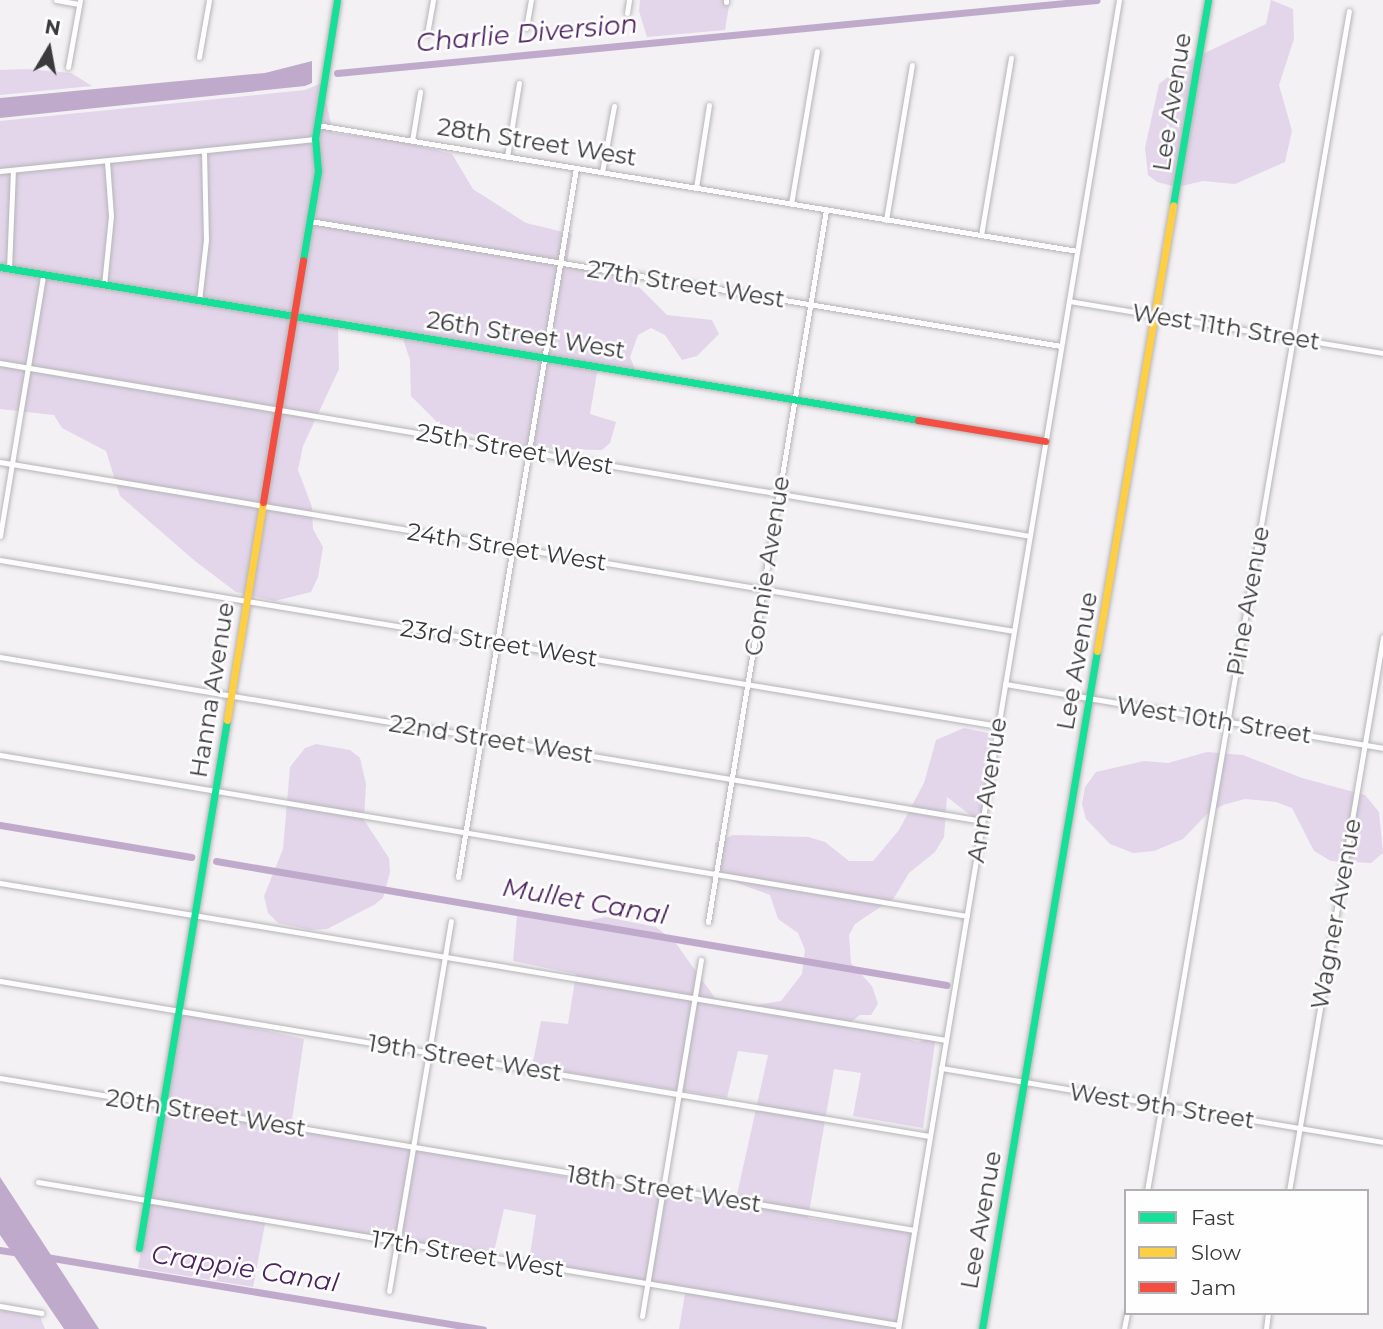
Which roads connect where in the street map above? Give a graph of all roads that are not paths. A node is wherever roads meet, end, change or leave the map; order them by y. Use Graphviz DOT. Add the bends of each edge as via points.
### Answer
graph roads {
  1 [pos="56,0"];
  2 [pos="209,0"];
  3 [pos="337,0"];
  4 [pos="433,0"];
  5 [pos="531,0"];
  6 [pos="629,0"];
  7 [pos="1119,0"];
  8 [pos="1209,0"];
  9 [pos="79,2"];
  10 [pos="1349,11"];
  11 [pos="626,13"];
  12 [pos="526,27"];
  13 [pos="427,34"];
  14 [pos="817,51"];
  15 [pos="199,57"];
  16 [pos="1011,58"];
  17 [pos="912,65"];
  18 [pos="68,67"];
  19 [pos="519,83"];
  20 [pos="419,93"];
  21 [pos="709,105"];
  22 [pos="614,106"];
  23 [pos="317,125"];
  24 [pos="315,139"];
  25 [pos="412,141"];
  26 [pos="204,151"];
  27 [pos="506,157"];
  28 [pos="107,161"];
  29 [pos="576,168"];
  30 [pos="13,170"];
  31 [pos="0,171"];
  32 [pos="602,172"];
  33 [pos="696,188"];
  34 [pos="791,204"];
  35 [pos="827,210"];
  36 [pos="886,220"];
  37 [pos="310,221"];
  38 [pos="981,235"];
  39 [pos="1077,251"];
  40 [pos="560,263"];
  41 [pos="0,267"];
  42 [pos="9,268"];
  43 [pos="43,275"];
  44 [pos="104,285"];
  45 [pos="198,300"];
  46 [pos="1069,301"];
  47 [pos="811,304"];
  48 [pos="1154,315"];
  49 [pos="293,316"];
  50 [pos="1293,339"];
  51 [pos="1061,346"];
  52 [pos="1383,353"];
  53 [pos="545,358"];
  54 [pos="0,363"];
  55 [pos="28,368"];
  56 [pos="795,400"];
  57 [pos="278,410"];
  58 [pos="1045,441"];
  59 [pos="529,452"];
  60 [pos="0,462"];
  61 [pos="12,464"];
  62 [pos="779,494"];
  63 [pos="262,506"];
  64 [pos="0,536"];
  65 [pos="1030,536"];
  66 [pos="513,548"];
  67 [pos="0,560"];
  68 [pos="763,590"];
  69 [pos="246,601"];
  70 [pos="1014,631"];
  71 [pos="1383,637"];
  72 [pos="497,642"];
  73 [pos="0,657"];
  74 [pos="747,684"];
  75 [pos="1005,684"];
  76 [pos="231,696"];
  77 [pos="1090,699"];
  78 [pos="1228,722"];
  79 [pos="998,726"];
  80 [pos="481,738"];
  81 [pos="1365,745"];
  82 [pos="1383,748"];
  83 [pos="0,755"];
  84 [pos="732,779"];
  85 [pos="215,791"];
  86 [pos="982,821"];
  87 [pos="466,832"];
  88 [pos="716,874"];
  89 [pos="458,877"];
  90 [pos="0,883"];
  91 [pos="194,915"];
  92 [pos="967,916"];
  93 [pos="451,920"];
  94 [pos="708,922"];
  95 [pos="445,957"];
  96 [pos="701,960"];
  97 [pos="0,981"];
  98 [pos="695,998"];
  99 [pos="178,1010"];
  100 [pos="946,1040"];
  101 [pos="429,1052"];
  102 [pos="941,1068"];
  103 [pos="0,1078"];
  104 [pos="1024,1083"];
  105 [pos="679,1094"];
  106 [pos="163,1105"];
  107 [pos="1162,1105"];
  108 [pos="1300,1128"];
  109 [pos="929,1136"];
  110 [pos="1383,1142"];
  111 [pos="413,1147"];
  112 [pos="38,1182"];
  113 [pos="663,1189"];
  114 [pos="1147,1189"];
  115 [pos="1289,1189"];
  116 [pos="147,1200"];
  117 [pos="914,1230"];
  118 [pos="397,1242"];
  119 [pos="139,1248"];
  120 [pos="648,1284"];
  121 [pos="389,1291"];
  122 [pos="0,1307"];
  123 [pos="41,1313"];
  124 [pos="642,1316"];
  125 [pos="898,1327"];
  126 [pos="982,1329"];
  1 -- 9 [label="street"];
  2 -- 15 [label="street"];
  3 -- 23 [label="street"];
  4 -- 13 [label="street"];
  5 -- 12 [label="street"];
  6 -- 11 [label="street"];
  7 -- 39 [label="street, Ann Avenue"];
  8 -- 48 [label="street, Lee Avenue"];
  9 -- 18 [label="street"];
  10 -- 50 [label="street, Pine Avenue"];
  14 -- 34 [label="street"];
  16 -- 38 [label="street"];
  17 -- 36 [label="street"];
  19 -- 27 [label="street"];
  20 -- 25 [label="street"];
  21 -- 33 [label="street"];
  22 -- 32 [label="street"];
  23 -- 24 [label="street"];
  23 -- 25 [label="street, 28th Street West"];
  24 -- 26 [label="street"];
  24 -- 37 [label="street, Hanna Avenue" via="318,163"];
  25 -- 27 [label="street, 28th Street West"];
  26 -- 28 [label="street"];
  26 -- 45 [label="street" via="206,240"];
  27 -- 29 [label="street, 28th Street West"];
  28 -- 30 [label="street"];
  28 -- 44 [label="street" via="111,216"];
  29 -- 32 [label="street, 28th Street West"];
  29 -- 40 [label="street"];
  30 -- 31 [label="street"];
  30 -- 42 [label="street"];
  32 -- 33 [label="street, 28th Street West"];
  33 -- 34 [label="street, 28th Street West"];
  34 -- 35 [label="street, 28th Street West"];
  35 -- 36 [label="street, 28th Street West"];
  35 -- 47 [label="street, Connie Avenue"];
  36 -- 38 [label="street, 28th Street West"];
  37 -- 40 [label="street, 27th Street West"];
  37 -- 49 [label="street, Hanna Avenue"];
  38 -- 39 [label="street, 28th Street West"];
  39 -- 46 [label="street, Ann Avenue"];
  40 -- 47 [label="street, 27th Street West"];
  40 -- 53 [label="street"];
  41 -- 42 [label="street, 26th Street West"];
  42 -- 43 [label="street, 26th Street West"];
  43 -- 44 [label="street, 26th Street West"];
  43 -- 55 [label="street"];
  44 -- 45 [label="street, 26th Street West"];
  45 -- 49 [label="street, 26th Street West"];
  46 -- 48 [label="street, West 11th Street"];
  46 -- 51 [label="street, Ann Avenue"];
  47 -- 51 [label="street, 27th Street West"];
  47 -- 56 [label="street, Connie Avenue"];
  48 -- 50 [label="street, West 11th Street"];
  48 -- 77 [label="street, Lee Avenue"];
  49 -- 53 [label="street, 26th Street West"];
  49 -- 57 [label="street, Hanna Avenue"];
  50 -- 52 [label="street, West 11th Street"];
  50 -- 78 [label="street, Pine Avenue"];
  51 -- 58 [label="street, Ann Avenue"];
  53 -- 56 [label="street, 26th Street West"];
  53 -- 59 [label="street"];
  54 -- 55 [label="street, 25th Street West"];
  55 -- 57 [label="street, 25th Street West"];
  55 -- 61 [label="street"];
  56 -- 58 [label="street, 26th Street West"];
  56 -- 62 [label="street, Connie Avenue"];
  57 -- 59 [label="street, 25th Street West"];
  57 -- 63 [label="street, Hanna Avenue"];
  58 -- 65 [label="street, Ann Avenue"];
  59 -- 62 [label="street, 25th Street West"];
  59 -- 66 [label="street"];
  60 -- 61 [label="street, 24th Street West"];
  61 -- 63 [label="street, 24th Street West"];
  61 -- 64 [label="street"];
  62 -- 65 [label="street, 25th Street West"];
  62 -- 68 [label="street, Connie Avenue"];
  63 -- 66 [label="street, 24th Street West"];
  63 -- 69 [label="street, Hanna Avenue"];
  65 -- 70 [label="street, Ann Avenue"];
  66 -- 68 [label="street, 24th Street West"];
  66 -- 72 [label="street"];
  67 -- 69 [label="street, 23rd Street West"];
  68 -- 70 [label="street, 24th Street West"];
  68 -- 74 [label="street, Connie Avenue"];
  69 -- 72 [label="street, 23rd Street West"];
  69 -- 76 [label="street, Hanna Avenue"];
  70 -- 75 [label="street, Ann Avenue"];
  71 -- 81 [label="street, Wagner Avenue"];
  72 -- 74 [label="street, 23rd Street West"];
  72 -- 80 [label="street"];
  73 -- 76 [label="street, 22nd Street West"];
  74 -- 79 [label="street, 23rd Street West"];
  74 -- 84 [label="street, Connie Avenue"];
  75 -- 77 [label="street, West 10th Street"];
  75 -- 79 [label="street, Ann Avenue"];
  76 -- 80 [label="street, 22nd Street West"];
  76 -- 85 [label="street, Hanna Avenue"];
  77 -- 78 [label="street, West 10th Street"];
  77 -- 104 [label="street, Lee Avenue"];
  78 -- 81 [label="street, West 10th Street"];
  78 -- 107 [label="street, Pine Avenue"];
  79 -- 86 [label="street, Ann Avenue"];
  80 -- 84 [label="street, 22nd Street West"];
  80 -- 87 [label="street"];
  81 -- 82 [label="street, West 10th Street"];
  81 -- 108 [label="street, Wagner Avenue"];
  83 -- 85 [label="street"];
  84 -- 86 [label="street, 22nd Street West"];
  84 -- 88 [label="street, Connie Avenue"];
  85 -- 87 [label="street"];
  85 -- 91 [label="street, Hanna Avenue"];
  86 -- 92 [label="street, Ann Avenue"];
  87 -- 88 [label="street"];
  87 -- 89 [label="street"];
  88 -- 92 [label="street"];
  88 -- 94 [label="street, Connie Avenue"];
  90 -- 91 [label="street"];
  91 -- 95 [label="street"];
  91 -- 99 [label="street, Hanna Avenue"];
  92 -- 100 [label="street, Ann Avenue"];
  93 -- 95 [label="street"];
  95 -- 98 [label="street"];
  95 -- 101 [label="street"];
  96 -- 98 [label="street"];
  97 -- 99 [label="street, 19th Street West"];
  98 -- 100 [label="street"];
  98 -- 105 [label="street"];
  99 -- 101 [label="street, 19th Street West"];
  99 -- 106 [label="street, Hanna Avenue"];
  100 -- 102 [label="street, Ann Avenue"];
  101 -- 105 [label="street, 19th Street West"];
  101 -- 111 [label="street"];
  102 -- 104 [label="street, West 9th Street"];
  102 -- 109 [label="street, Ann Avenue"];
  103 -- 106 [label="street, 20th Street West"];
  104 -- 107 [label="street, West 9th Street"];
  104 -- 126 [label="street, Lee Avenue"];
  105 -- 109 [label="street, 19th Street West"];
  105 -- 113 [label="street"];
  106 -- 111 [label="street, 20th Street West"];
  106 -- 116 [label="street, Hanna Avenue"];
  107 -- 108 [label="street, West 9th Street"];
  107 -- 114 [label="street, Pine Avenue"];
  108 -- 110 [label="street, West 9th Street"];
  108 -- 115 [label="street, Wagner Avenue"];
  109 -- 117 [label="street, Ann Avenue"];
  111 -- 113 [label="street, 18th Street West"];
  111 -- 118 [label="street"];
  112 -- 116 [label="street, 17th Street West"];
  113 -- 117 [label="street, 18th Street West"];
  113 -- 120 [label="street"];
  116 -- 118 [label="street, 17th Street West"];
  116 -- 119 [label="street, Hanna Avenue"];
  117 -- 125 [label="street, Ann Avenue"];
  118 -- 120 [label="street, 17th Street West"];
  118 -- 121 [label="street"];
  120 -- 124 [label="street"];
  120 -- 125 [label="street, 17th Street West"];
  122 -- 123 [label="street"];
}
